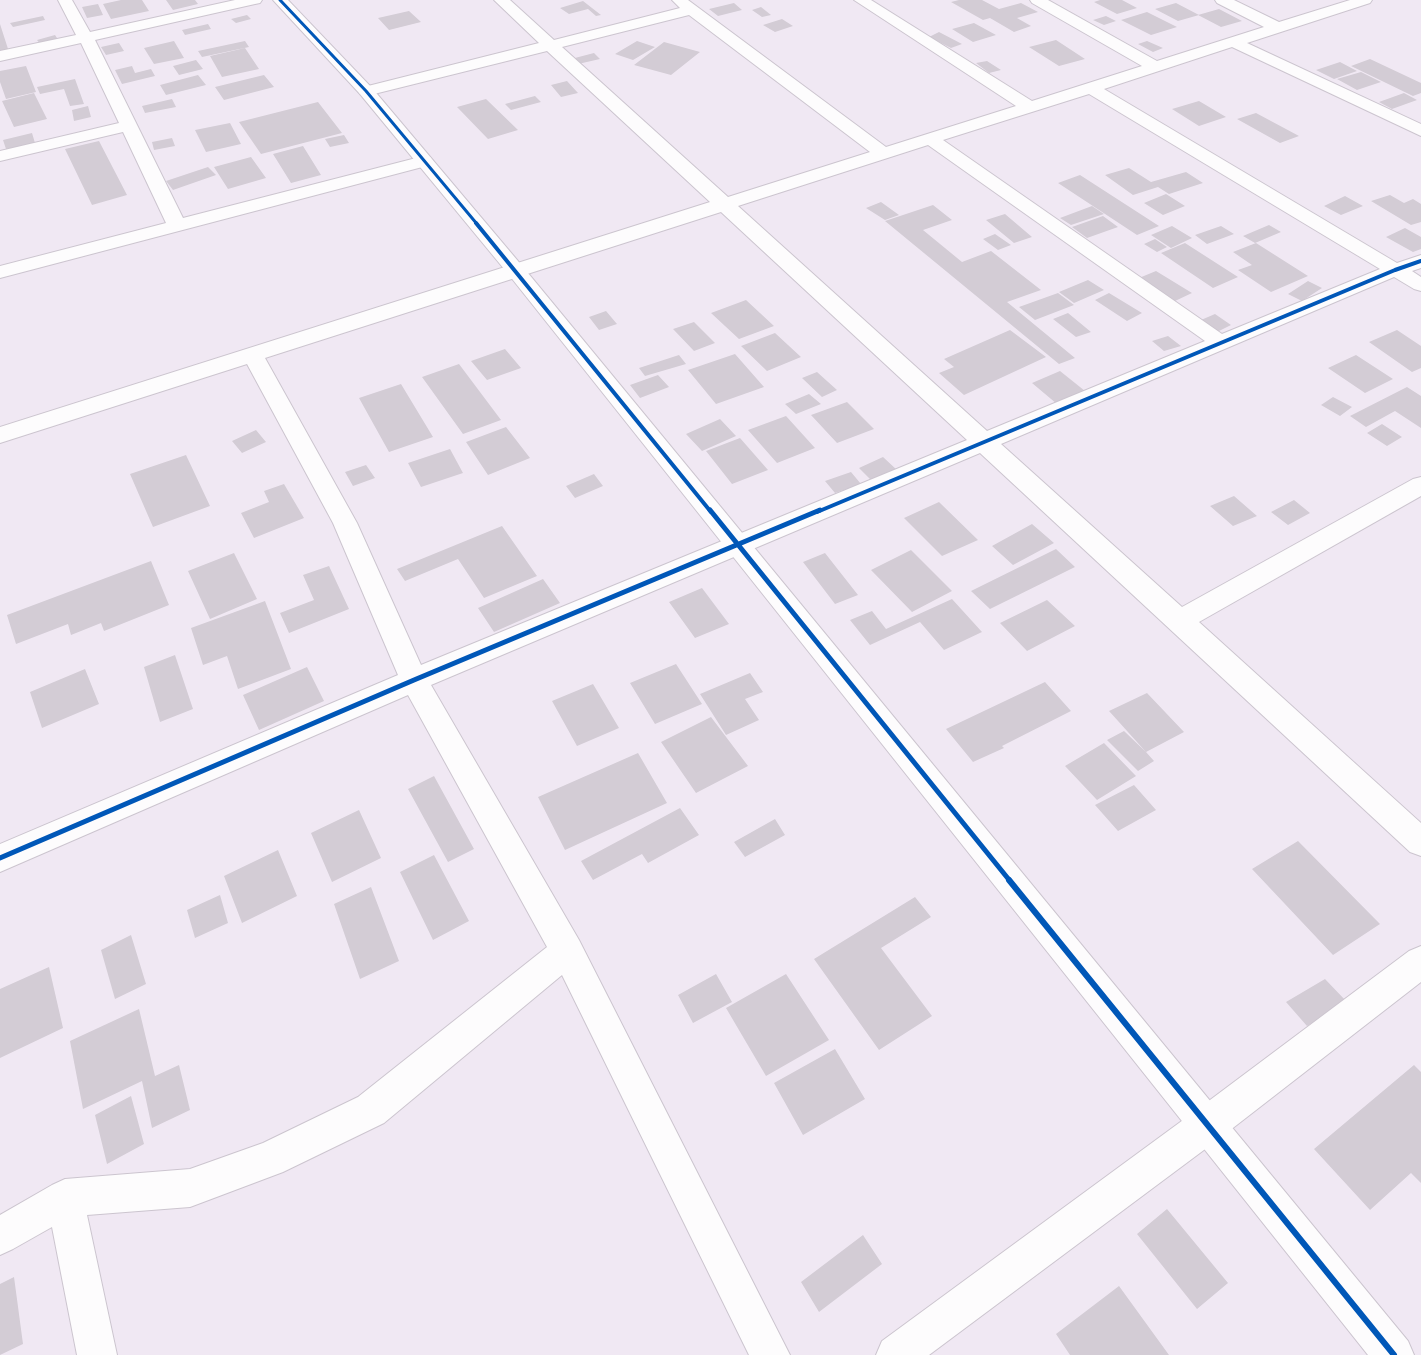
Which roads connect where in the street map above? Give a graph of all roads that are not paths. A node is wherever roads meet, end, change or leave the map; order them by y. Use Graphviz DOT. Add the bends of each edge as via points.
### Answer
graph roads {
  1 [pos="65,0"];
  2 [pos="255,0"];
  3 [pos="280,0"];
  4 [pos="501,0"];
  5 [pos="861,0"];
  6 [pos="1037,0"];
  7 [pos="1222,0"];
  8 [pos="1365,0"];
  9 [pos="685,5"];
  10 [pos="1278,28"];
  11 [pos="86,38"];
  12 [pos="1233,42"];
  13 [pos="551,45"];
  14 [pos="0,56"];
  15 [pos="1156,67"];
  16 [pos="1091,88"];
  17 [pos="366,91"];
  18 [pos="1030,107"];
  19 [pos="128,126"];
  20 [pos="1421,131"];
  21 [pos="929,138"];
  22 [pos="884,154"];
  23 [pos="0,156"];
  24 [pos="424,162"];
  25 [pos="724,204"];
  26 [pos="176,225"];
  27 [pos="1421,261"];
  28 [pos="1395,270"];
  29 [pos="516,271"];
  30 [pos="0,272"];
  31 [pos="1421,285"];
  32 [pos="1221,343"];
  33 [pos="252,354"];
  34 [pos="0,435"];
  35 [pos="984,442"];
  36 [pos="1419,488"];
  37 [pos="739,544"];
  38 [pos="1179,621"];
  39 [pos="414,680"];
  40 [pos="1421,842"];
  41 [pos="0,858"];
  42 [pos="567,951"];
  43 [pos="1421,962"];
  44 [pos="1207,1125"];
  45 [pos="65,1198"];
  46 [pos="0,1236"];
  47 [pos="97,1355"];
  48 [pos="770,1355"];
  49 [pos="896,1355"];
  50 [pos="1394,1355"];
  1 -- 11 [label="street"];
  2 -- 11 [label="street"];
  3 -- 17 [label="street"];
  4 -- 13 [label="street"];
  5 -- 18 [label="street"];
  6 -- 15 [label="street"];
  7 -- 10 [label="street"];
  8 -- 10 [label="street"];
  9 -- 13 [label="street"];
  9 -- 22 [label="street"];
  10 -- 12 [label="street"];
  11 -- 14 [label="street"];
  11 -- 19 [label="street"];
  12 -- 15 [label="street"];
  12 -- 20 [label="street"];
  13 -- 17 [label="street"];
  13 -- 25 [label="street"];
  15 -- 16 [label="street"];
  16 -- 18 [label="street"];
  16 -- 28 [label="street"];
  17 -- 24 [label="street"];
  18 -- 21 [label="street"];
  19 -- 23 [label="street"];
  19 -- 26 [label="street"];
  21 -- 22 [label="street"];
  21 -- 32 [label="street"];
  22 -- 25 [label="street"];
  24 -- 26 [label="street"];
  24 -- 29 [label="street"];
  25 -- 29 [label="street"];
  25 -- 35 [label="street"];
  26 -- 30 [label="street"];
  27 -- 28 [label="street"];
  28 -- 31 [label="street"];
  28 -- 32 [label="street"];
  29 -- 33 [label="street"];
  29 -- 37 [label="street"];
  32 -- 35 [label="street"];
  33 -- 34 [label="street"];
  33 -- 39 [label="street" via="344,523"];
  35 -- 37 [label="street"];
  35 -- 38 [label="street"];
  36 -- 38 [label="street"];
  37 -- 39 [label="street"];
  37 -- 44 [label="street"];
  38 -- 40 [label="street"];
  39 -- 41 [label="street"];
  39 -- 42 [label="street"];
  42 -- 45 [label="street" via="372,1110 270,1159 190,1188"];
  42 -- 48 [label="street"];
  43 -- 44 [label="street"];
  44 -- 49 [label="street"];
  44 -- 50 [label="street"];
  45 -- 46 [label="street"];
  45 -- 47 [label="street"];
}
